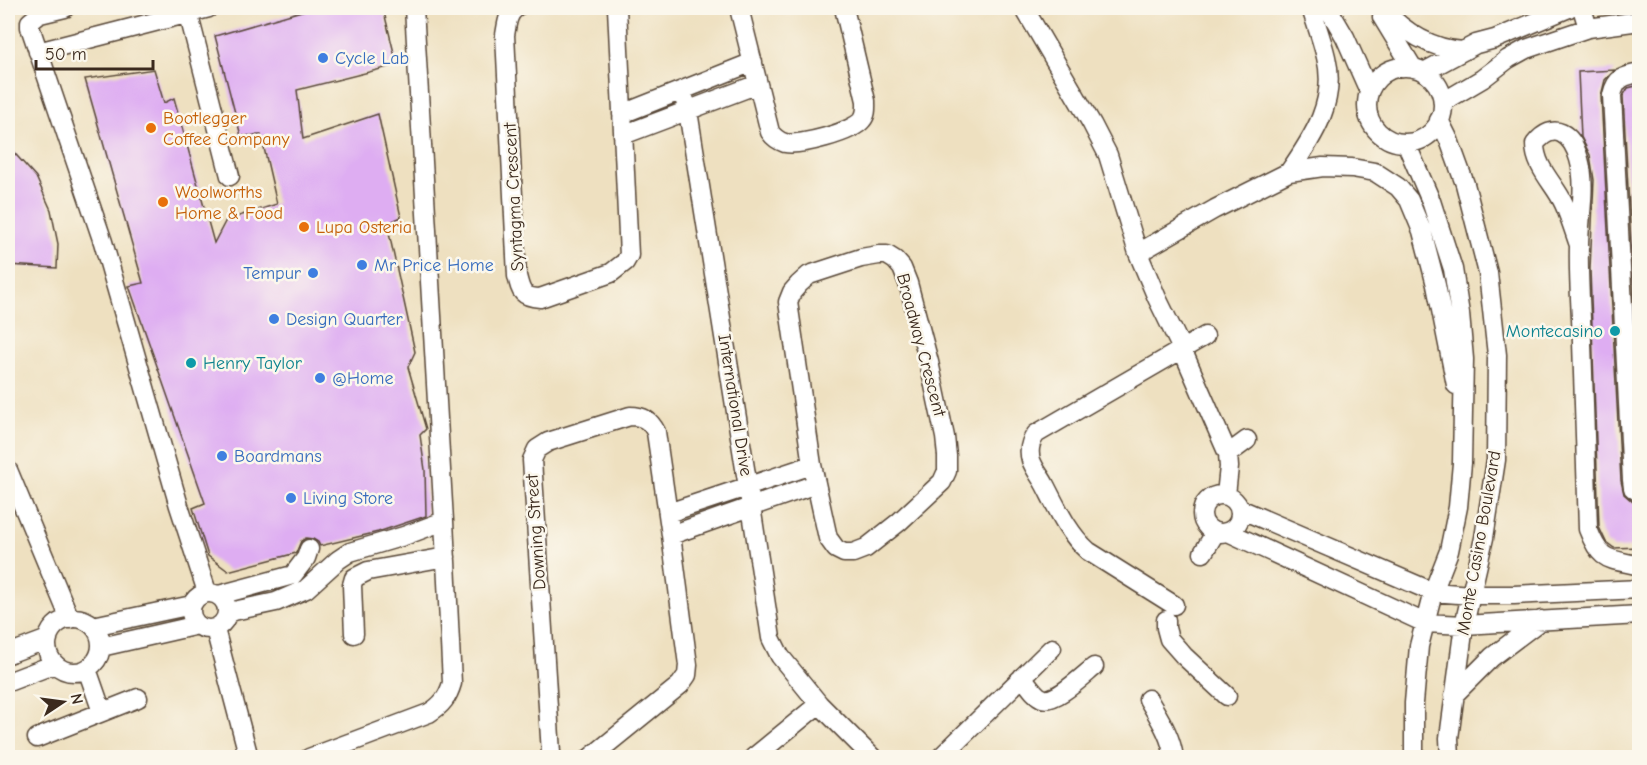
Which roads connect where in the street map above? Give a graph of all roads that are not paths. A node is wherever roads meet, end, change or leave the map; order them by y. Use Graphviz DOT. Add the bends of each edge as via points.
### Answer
graph roads {
  1 [pos="66,8"];
  2 [pos="209,8"];
  3 [pos="414,8"];
  4 [pos="516,8"];
  5 [pos="617,8"];
  6 [pos="740,8"];
  7 [pos="844,8"];
  8 [pos="1024,8"];
  9 [pos="1311,8"];
  10 [pos="1328,8"];
  11 [pos="1376,8"];
  12 [pos="1382,8"];
  13 [pos="1540,8"];
  14 [pos="1569,8"];
  15 [pos="1582,8"];
  16 [pos="188,10"];
  17 [pos="1597,20"];
  18 [pos="1640,21"];
  19 [pos="1530,24"];
  20 [pos="1463,51"];
  21 [pos="38,52"];
  22 [pos="753,62"];
  23 [pos="1419,70"];
  24 [pos="1640,73"];
  25 [pos="759,84"];
  26 [pos="682,91"];
  27 [pos="1369,92"];
  28 [pos="688,111"];
  29 [pos="1441,111"];
  30 [pos="622,114"];
  31 [pos="623,135"];
  32 [pos="1406,143"];
  33 [pos="1289,172"];
  34 [pos="230,176"];
  35 [pos="1579,245"];
  36 [pos="1138,253"];
  37 [pos="1631,286"];
  38 [pos="1205,336"];
  39 [pos="1182,349"];
  40 [pos="1462,419"];
  41 [pos="1247,440"];
  42 [pos="1228,454"];
  43 [pos="812,465"];
  44 [pos="10,481"];
  45 [pos="816,484"];
  46 [pos="748,486"];
  47 [pos="1640,493"];
  48 [pos="1226,495"];
  49 [pos="751,506"];
  50 [pos="1240,509"];
  51 [pos="668,513"];
  52 [pos="444,521"];
  53 [pos="1222,532"];
  54 [pos="671,535"];
  55 [pos="309,549"];
  56 [pos="1203,553"];
  57 [pos="446,557"];
  58 [pos="1635,562"];
  59 [pos="1640,589"];
  60 [pos="1433,592"];
  61 [pos="213,593"];
  62 [pos="1471,595"];
  63 [pos="192,605"];
  64 [pos="229,612"];
  65 [pos="1640,615"];
  66 [pos="70,619"];
  67 [pos="1543,619"];
  68 [pos="1425,623"];
  69 [pos="1464,625"];
  70 [pos="93,626"];
  71 [pos="206,627"];
  72 [pos="354,634"];
  73 [pos="48,639"];
  74 [pos="101,647"];
  75 [pos="1052,648"];
  76 [pos="8,654"];
  77 [pos="55,664"];
  78 [pos="1094,667"];
  79 [pos="87,669"];
  80 [pos="1022,677"];
  81 [pos="8,682"];
  82 [pos="1227,696"];
  83 [pos="1454,696"];
  84 [pos="138,698"];
  85 [pos="1148,699"];
  86 [pos="819,704"];
  87 [pos="102,712"];
  88 [pos="37,738"];
  89 [pos="250,758"];
  90 [pos="309,758"];
  91 [pos="553,758"];
  92 [pos="590,758"];
  93 [pos="753,758"];
  94 [pos="873,758"];
  95 [pos="940,758"];
  96 [pos="1174,758"];
  97 [pos="1414,758"];
  98 [pos="1450,758"];
  1 -- 21 [label="street" via="40,14 30,22"];
  2 -- 16 [label="street"];
  3 -- 52 [label="street"];
  4 -- 31 [label="street, Syntagma Crescent" via="507,20 505,35 517,276 522,292 530,297 540,298 611,273 625,262 629,244"];
  5 -- 30 [label="street, Syntagma Crescent"];
  6 -- 22 [label="street"];
  7 -- 25 [label="street" via="866,101 865,117 858,124 822,139 784,143 770,132"];
  8 -- 36 [label="street" via="1108,156"];
  9 -- 33 [label="street" via="1327,58 1329,92 1307,146"];
  10 -- 27 [label="street"];
  11 -- 23 [label="street"];
  12 -- 20 [label="street" via="1417,37 1446,49"];
  13 -- 19 [label="street"];
  14 -- 19 [label="street"];
  15 -- 17 [label="street"];
  16 -- 21 [label="street"];
  16 -- 34 [label="street"];
  17 -- 18 [label="street"];
  17 -- 29 [label="street" via="1508,59"];
  19 -- 20 [label="street"];
  20 -- 23 [label="street"];
  21 -- 61 [label="street" via="103,242 179,506"];
  22 -- 25 [label="street"];
  22 -- 26 [label="street"];
  23 -- 27 [label="street" via="1391,69 1374,82"];
  23 -- 29 [label="street" via="1437,85"];
  24 -- 37 [label="street" via="1619,80 1612,95"];
  25 -- 28 [label="street"];
  26 -- 28 [label="street, International Drive"];
  26 -- 30 [label="street"];
  27 -- 32 [label="street" via="1366,104 1374,128 1394,142"];
  28 -- 31 [label="street"];
  28 -- 46 [label="street, International Drive"];
  29 -- 32 [label="street" via="1436,127 1423,139"];
  29 -- 62 [label="street, Monte Casino Boulevard" via="1488,273 1497,355 1496,460"];
  30 -- 31 [label="street, Syntagma Crescent"];
  32 -- 40 [label="street, Monte Casino Boulevard" via="1431,201 1453,269 1464,359"];
  33 -- 36 [label="street"];
  33 -- 40 [label="street" via="1323,167 1375,172 1398,187 1409,200 1422,231 1436,285"];
  35 -- 35 [label="street" via="1563,202 1535,153 1535,144 1549,132 1563,134 1580,161"];
  35 -- 58 [label="street" via="1588,529 1594,547 1604,556"];
  36 -- 39 [label="street"];
  37 -- 47 [label="street" via="1632,480 1633,488"];
  38 -- 39 [label="street"];
  39 -- 42 [label="street"];
  39 -- 82 [label="street" via="1036,434 1031,441 1031,460 1078,543 1170,613 1166,628 1169,639"];
  40 -- 60 [label="street, Monte Casino Boulevard" via="1458,507 1449,551"];
  41 -- 42 [label="street"];
  42 -- 48 [label="street"];
  43 -- 45 [label="street, Broadway Crescent"];
  43 -- 45 [label="street, Broadway Crescent" via="788,302 809,275 861,258 887,255 902,268 908,283 945,437 947,471 942,482 898,522 866,548 853,553 836,549 828,538"];
  43 -- 46 [label="street"];
  44 -- 66 [label="street"];
  45 -- 49 [label="street"];
  46 -- 49 [label="street, International Drive"];
  46 -- 51 [label="street"];
  48 -- 50 [label="street"];
  48 -- 53 [label="street" via="1207,500 1201,512 1209,530"];
  49 -- 54 [label="street"];
  49 -- 86 [label="street, International Drive" via="771,638 780,656"];
  50 -- 53 [label="street" via="1238,523"];
  50 -- 60 [label="street"];
  51 -- 54 [label="street, Downing Street"];
  51 -- 91 [label="street, Downing Street" via="656,432 646,419 630,416 548,442 534,454"];
  52 -- 57 [label="street"];
  52 -- 64 [label="street" via="350,552 306,589 276,602"];
  53 -- 56 [label="street"];
  53 -- 68 [label="street"];
  54 -- 92 [label="street, Downing Street" via="687,675 680,685"];
  55 -- 61 [label="street" via="293,575"];
  57 -- 72 [label="street" via="368,571 354,578"];
  57 -- 90 [label="street" via="452,663 448,696 429,713"];
  59 -- 62 [label="street"];
  60 -- 62 [label="street"];
  60 -- 68 [label="street, Monte Casino Boulevard"];
  61 -- 63 [label="street" via="196,597"];
  61 -- 64 [label="street" via="224,599"];
  62 -- 69 [label="street, Monte Casino Boulevard"];
  63 -- 70 [label="street"];
  63 -- 71 [label="street" via="191,615"];
  64 -- 71 [label="street" via="225,622"];
  65 -- 67 [label="street"];
  66 -- 70 [label="street"];
  66 -- 73 [label="street" via="57,624"];
  67 -- 69 [label="street"];
  67 -- 83 [label="street" via="1492,657"];
  68 -- 69 [label="street"];
  68 -- 97 [label="street, Monte Casino Boulevard" via="1414,704"];
  69 -- 83 [label="street, Monte Casino Boulevard"];
  70 -- 74 [label="street"];
  71 -- 74 [label="street"];
  71 -- 89 [label="street"];
  73 -- 76 [label="street"];
  73 -- 77 [label="street"];
  74 -- 79 [label="street" via="99,656"];
  75 -- 80 [label="street"];
  77 -- 79 [label="street" via="70,672"];
  77 -- 81 [label="street"];
  78 -- 80 [label="street" via="1047,700 1040,698"];
  79 -- 87 [label="street"];
  80 -- 95 [label="street"];
  83 -- 98 [label="street, Monte Casino Boulevard"];
  84 -- 87 [label="street"];
  85 -- 96 [label="street" via="1167,732"];
  86 -- 93 [label="street"];
  86 -- 94 [label="street, International Drive"];
  87 -- 88 [label="street"];
}
